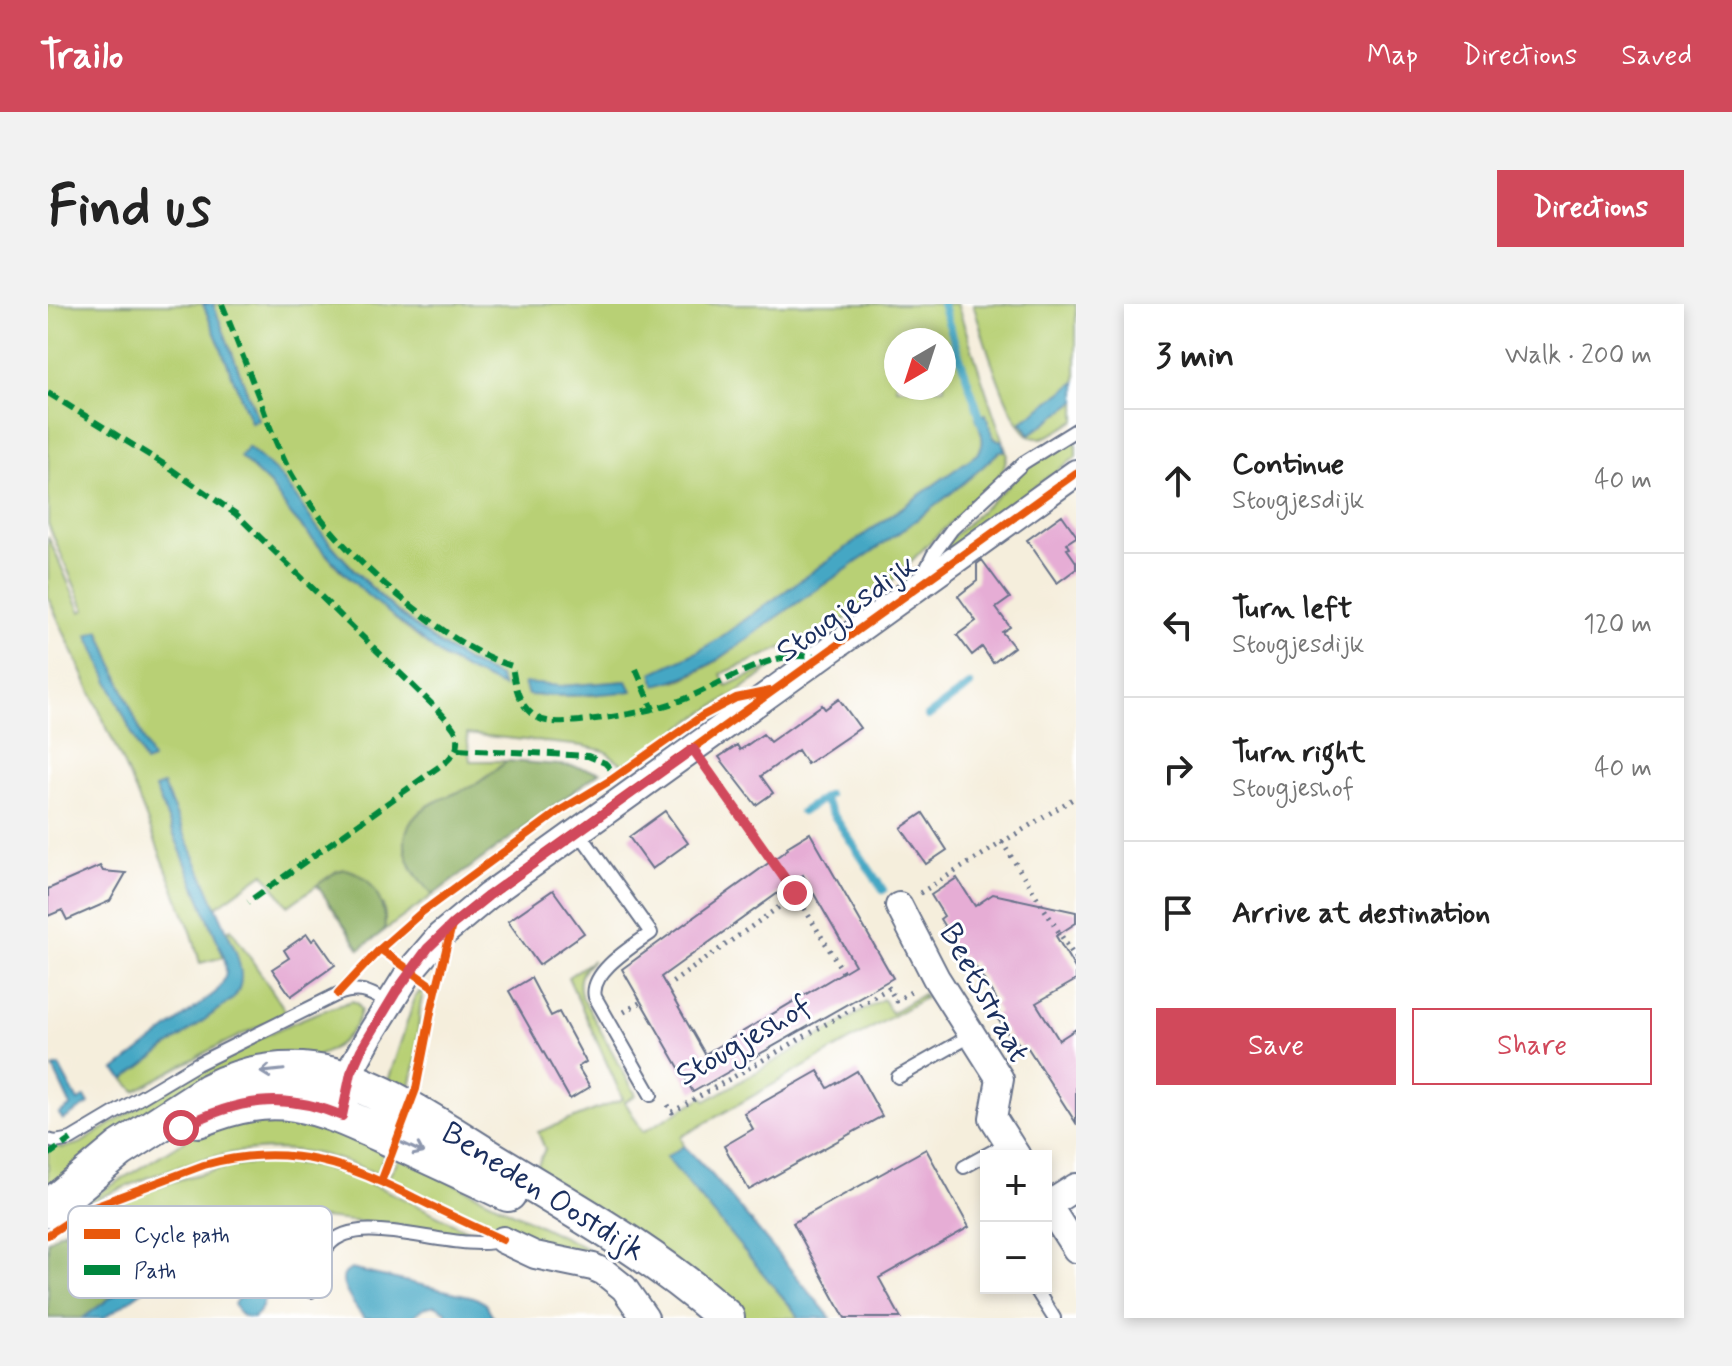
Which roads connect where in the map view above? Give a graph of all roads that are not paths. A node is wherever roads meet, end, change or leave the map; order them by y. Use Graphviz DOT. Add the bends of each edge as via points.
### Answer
graph roads {
  1 [pos="1076,430"];
  2 [pos="1076,473"];
  3 [pos="919,587"];
  4 [pos="578,831"];
  5 [pos="899,906"];
  6 [pos="389,1003"];
  7 [pos="972,1035"];
  8 [pos="898,1077"];
  9 [pos="349,1080"];
  10 [pos="651,1095"];
  11 [pos="342,1116"];
  12 [pos="48,1140"];
  13 [pos="1012,1149"];
  14 [pos="964,1167"];
  15 [pos="1076,1187"];
  16 [pos="1052,1200"];
  17 [pos="52,1207"];
  18 [pos="1052,1211"];
  19 [pos="503,1240"];
  20 [pos="332,1242"];
  21 [pos="1076,1249"];
  22 [pos="1039,1294"];
  23 [pos="645,1318"];
  24 [pos="689,1318"];
  25 [pos="726,1318"];
  26 [pos="1054,1318"];
  1 -- 3 [label="lane" via="1023,463 952,529"];
  2 -- 3 [label="street, Stougjesdijk"];
  3 -- 4 [label="street, Stougjesdijk"];
  4 -- 6 [label="street, Stougjesdijk" via="446,931 416,962"];
  4 -- 10 [label="lane, Stougjeshof" via="651,933 608,966 593,990"];
  5 -- 7 [label="street, Beetsstraat"];
  6 -- 9 [label="street, Stougjesdijk"];
  6 -- 12 [label="lane" via="355,989 338,994 197,1064 71,1139"];
  7 -- 8 [label="lane"];
  7 -- 13 [label="street, Beetsstraat" via="1000,1079 993,1118"];
  9 -- 11 [label="street, Stougjesdijk"];
  9 -- 17 [label="main road, one-way" via="280,1070 226,1083 120,1149"];
  9 -- 25 [label="main road, Beneden Oostdijk" via="435,1125 628,1242"];
  11 -- 17 [label="main road" via="308,1104 239,1104 181,1128"];
  11 -- 24 [label="main road, Beneden Oostdijk, one-way" via="570,1226 624,1262"];
  13 -- 14 [label="lane"];
  15 -- 16 [label="street"];
  18 -- 21 [label="street"];
  19 -- 20 [label="lane" via="480,1244 368,1231 349,1232"];
  19 -- 23 [label="street" via="535,1255 604,1272 624,1288"];
  22 -- 26 [label="lane"];
}
